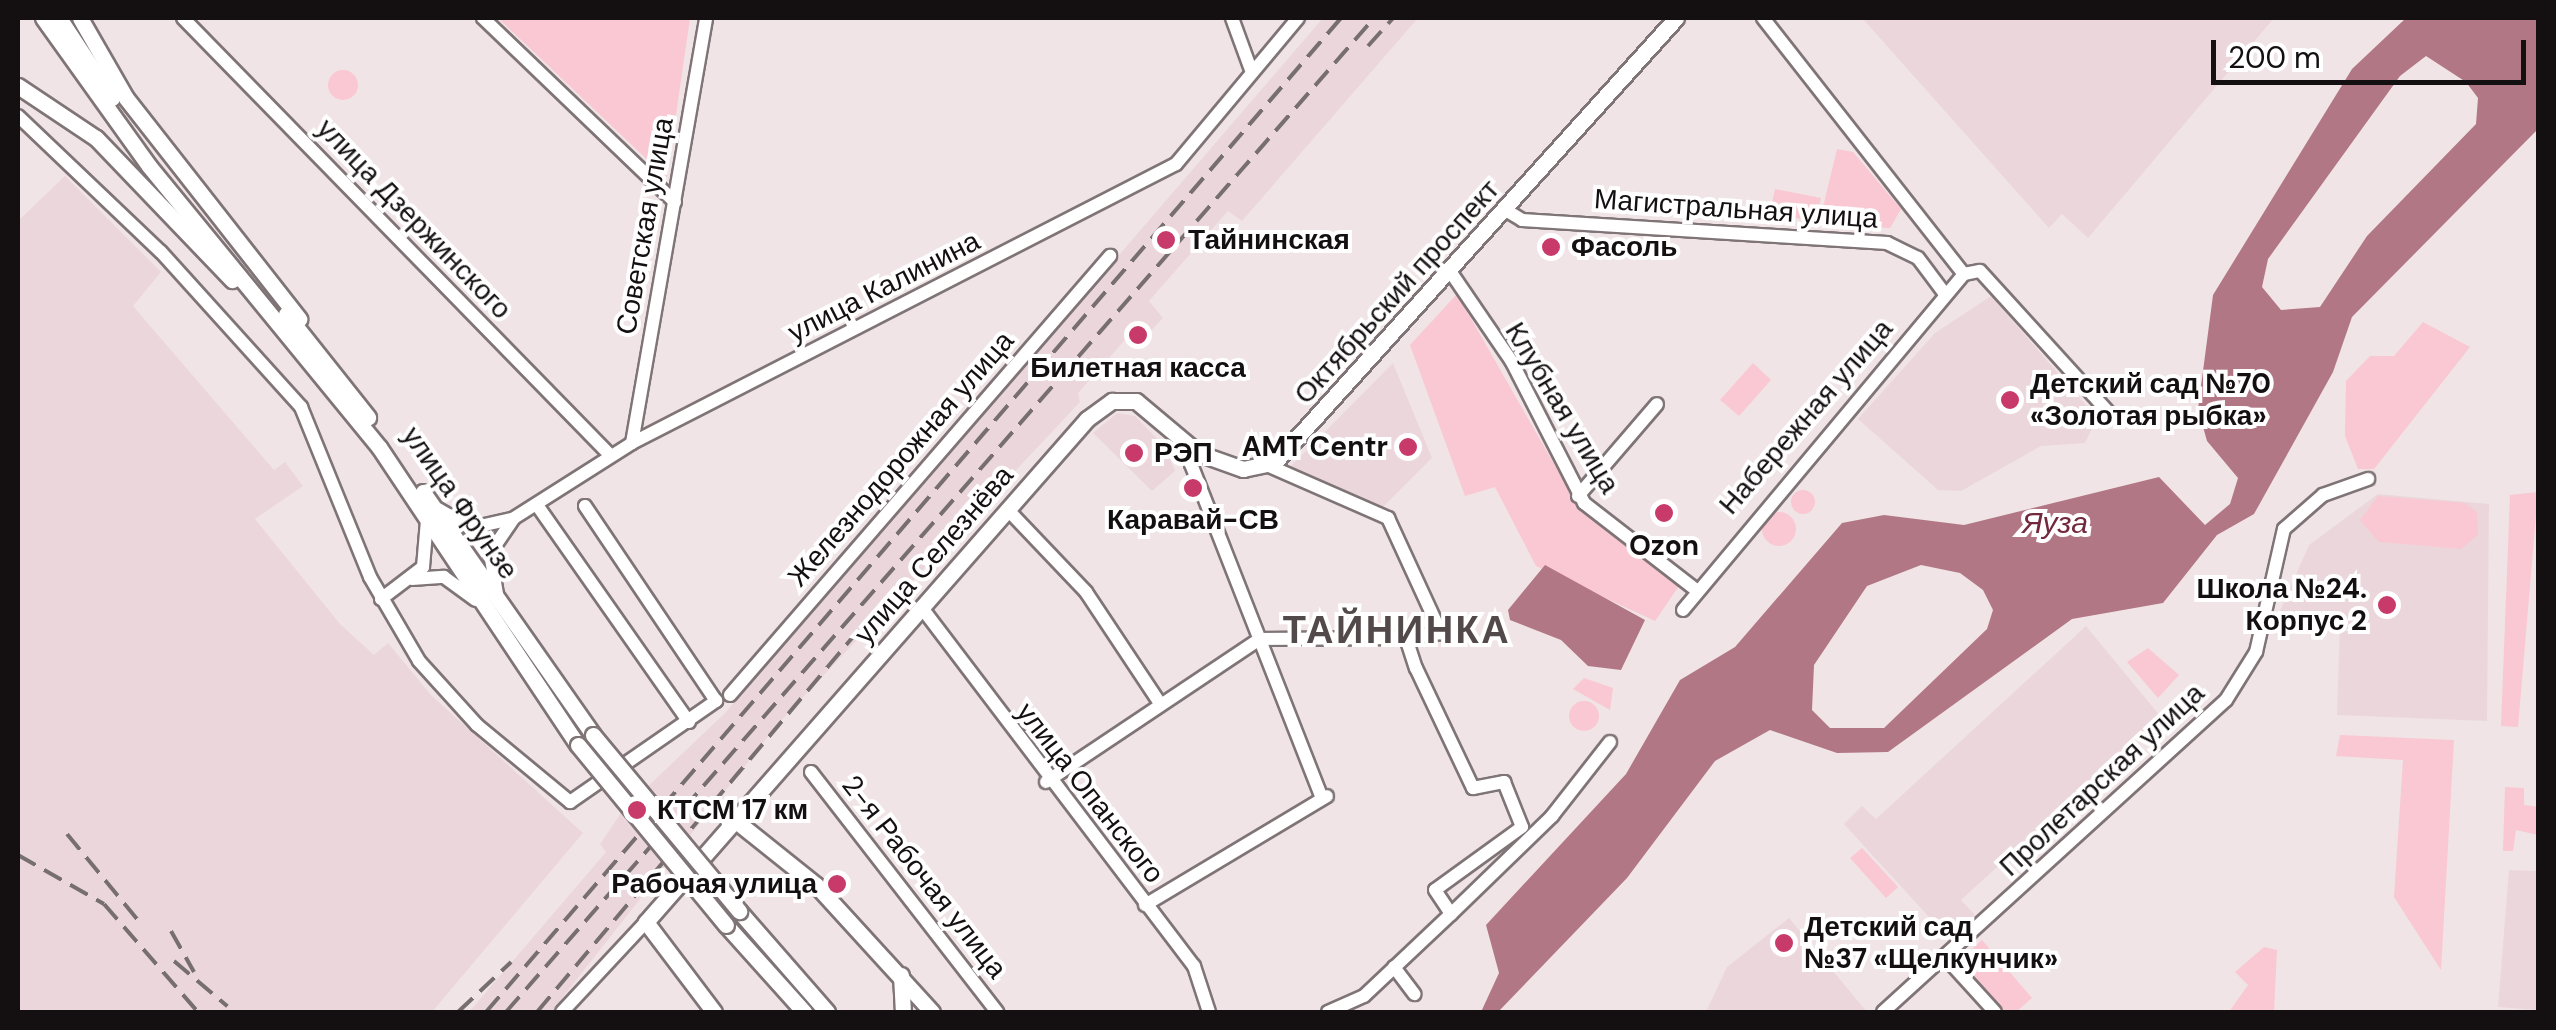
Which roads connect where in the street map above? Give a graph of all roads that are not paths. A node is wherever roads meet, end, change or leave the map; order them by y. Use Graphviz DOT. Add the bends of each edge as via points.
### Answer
graph roads {
  1 [pos="80,18"];
  2 [pos="183,18"];
  3 [pos="483,18"];
  4 [pos="706,18"];
  5 [pos="1232,18"];
  6 [pos="1298,18"];
  7 [pos="1676,18"];
  8 [pos="1763,18"];
  9 [pos="49,19"];
  10 [pos="1250,70"];
  11 [pos="18,86"];
  12 [pos="18,116"];
  13 [pos="675,202"];
  14 [pos="1504,209"];
  15 [pos="1110,256"];
  16 [pos="1450,271"];
  17 [pos="1964,274"];
  18 [pos="1944,294"];
  19 [pos="332,378"];
  20 [pos="1657,404"];
  21 [pos="2110,414"];
  22 [pos="632,443"];
  23 [pos="1194,452"];
  24 [pos="610,455"];
  25 [pos="1268,466"];
  26 [pos="2368,479"];
  27 [pos="1578,496"];
  28 [pos="537,504"];
  29 [pos="585,506"];
  30 [pos="428,508"];
  31 [pos="1008,510"];
  32 [pos="514,518"];
  33 [pos="412,580"];
  34 [pos="1696,590"];
  35 [pos="381,599"];
  36 [pos="493,606"];
  37 [pos="922,608"];
  38 [pos="1682,610"];
  39 [pos="1406,638"];
  40 [pos="1260,639"];
  41 [pos="723,698"];
  42 [pos="1159,702"];
  43 [pos="688,722"];
  44 [pos="1610,742"];
  45 [pos="811,772"];
  46 [pos="1046,782"];
  47 [pos="736,821"];
  48 [pos="1144,904"];
  49 [pos="1451,914"];
  50 [pos="646,922"];
  51 [pos="1946,957"];
  52 [pos="898,967"];
  53 [pos="1394,968"];
  54 [pos="1414,994"];
  55 [pos="562,1012"];
  56 [pos="714,1012"];
  57 [pos="804,1012"];
  58 [pos="827,1012"];
  59 [pos="903,1012"];
  60 [pos="932,1012"];
  61 [pos="997,1012"];
  62 [pos="1209,1012"];
  63 [pos="1328,1012"];
  64 [pos="1883,1012"];
  65 [pos="1995,1012"];
  1 -- 19 [label="main road" via="126,98"];
  2 -- 24 [label="street, улица Дзержинского"];
  3 -- 13 [label="street"];
  4 -- 13 [label="street, Советская улица"];
  5 -- 10 [label="street"];
  6 -- 10 [label="street"];
  7 -- 14 [label="main road, Октябрьский проспект"];
  8 -- 17 [label="street"];
  9 -- 19 [label="main road, улица Фрунзе" via="149,166"];
  10 -- 22 [label="street, улица Калинина" via="1176,164"];
  11 -- 19 [label="main road" via="96,138"];
  12 -- 35 [label="street, Железнодорожная улица" via="300,407 328,459"];
  13 -- 22 [label="street, Советская улица"];
  14 -- 16 [label="main road, Октябрьский проспект"];
  14 -- 18 [label="street, Магистральная улица" via="1522,220 1887,243 1918,258"];
  15 -- 41 [label="street, Железнодорожная улица"];
  16 -- 25 [label="main road, Октябрьский проспект"];
  16 -- 27 [label="street, Клубная улица" via="1512,362"];
  17 -- 18 [label="street, Набережная улица"];
  17 -- 21 [label="street" via="1980,270"];
  18 -- 34 [label="street, Набережная улица"];
  19 -- 30 [label="main road, улица Фрунзе"];
  20 -- 27 [label="street"];
  22 -- 24 [label="street, улица Калинина"];
  23 -- 25 [label="main road" via="1243,469"];
  23 -- 31 [label="main road, улица Селезнёва" via="1146,407 1116,400 1087,419"];
  23 -- 40 [label="street" via="1190,464"];
  24 -- 28 [label="street, улица Калинина"];
  25 -- 39 [label="street" via="1386,515 1441,633"];
  26 -- 51 [label="street, Пролетарская улица" via="2323,495 2290,522 2252,662 2226,700"];
  27 -- 34 [label="street, Клубная улица"];
  28 -- 32 [label="street, улица Калинина"];
  28 -- 43 [label="street"];
  29 -- 41 [label="street"];
  30 -- 32 [label="street" via="471,528"];
  30 -- 33 [label="street" via="431,548"];
  30 -- 36 [label="main road, улица Фрунзе"];
  31 -- 37 [label="main road, улица Селезнёва"];
  31 -- 42 [label="street" via="1086,592"];
  32 -- 36 [label="street" via="490,553"];
  33 -- 35 [label="street"];
  33 -- 36 [label="street" via="451,579"];
  34 -- 38 [label="street, Набережная улица"];
  35 -- 43 [label="street, Железнодорожная улица" via="444,690 561,800 584,800"];
  36 -- 57 [label="main road, улица Фрунзе, bridge" via="578,745"];
  36 -- 58 [label="main road, улица Фрунзе, bridge"];
  37 -- 46 [label="street, улица Опанского"];
  37 -- 47 [label="main road, улица Селезнёва"];
  39 -- 40 [label="street"];
  39 -- 49 [label="street" via="1473,788 1504,782 1522,827 1435,890"];
  40 -- 42 [label="street"];
  40 -- 48 [label="street" via="1325,796"];
  41 -- 43 [label="street, Железнодорожная улица"];
  42 -- 46 [label="street"];
  44 -- 49 [label="street" via="1552,816"];
  45 -- 61 [label="street, 2-я Рабочая улица"];
  46 -- 48 [label="street, улица Опанского"];
  47 -- 50 [label="main road, улица Селезнёва"];
  47 -- 52 [label="main road"];
  48 -- 62 [label="street, улица Опанского" via="1194,966"];
  49 -- 53 [label="street"];
  50 -- 55 [label="street"];
  50 -- 56 [label="main road"];
  51 -- 64 [label="street, Пролетарская улица"];
  51 -- 65 [label="street"];
  52 -- 59 [label="main road"];
  52 -- 60 [label="main road"];
  53 -- 54 [label="street"];
  53 -- 63 [label="street"];
}
